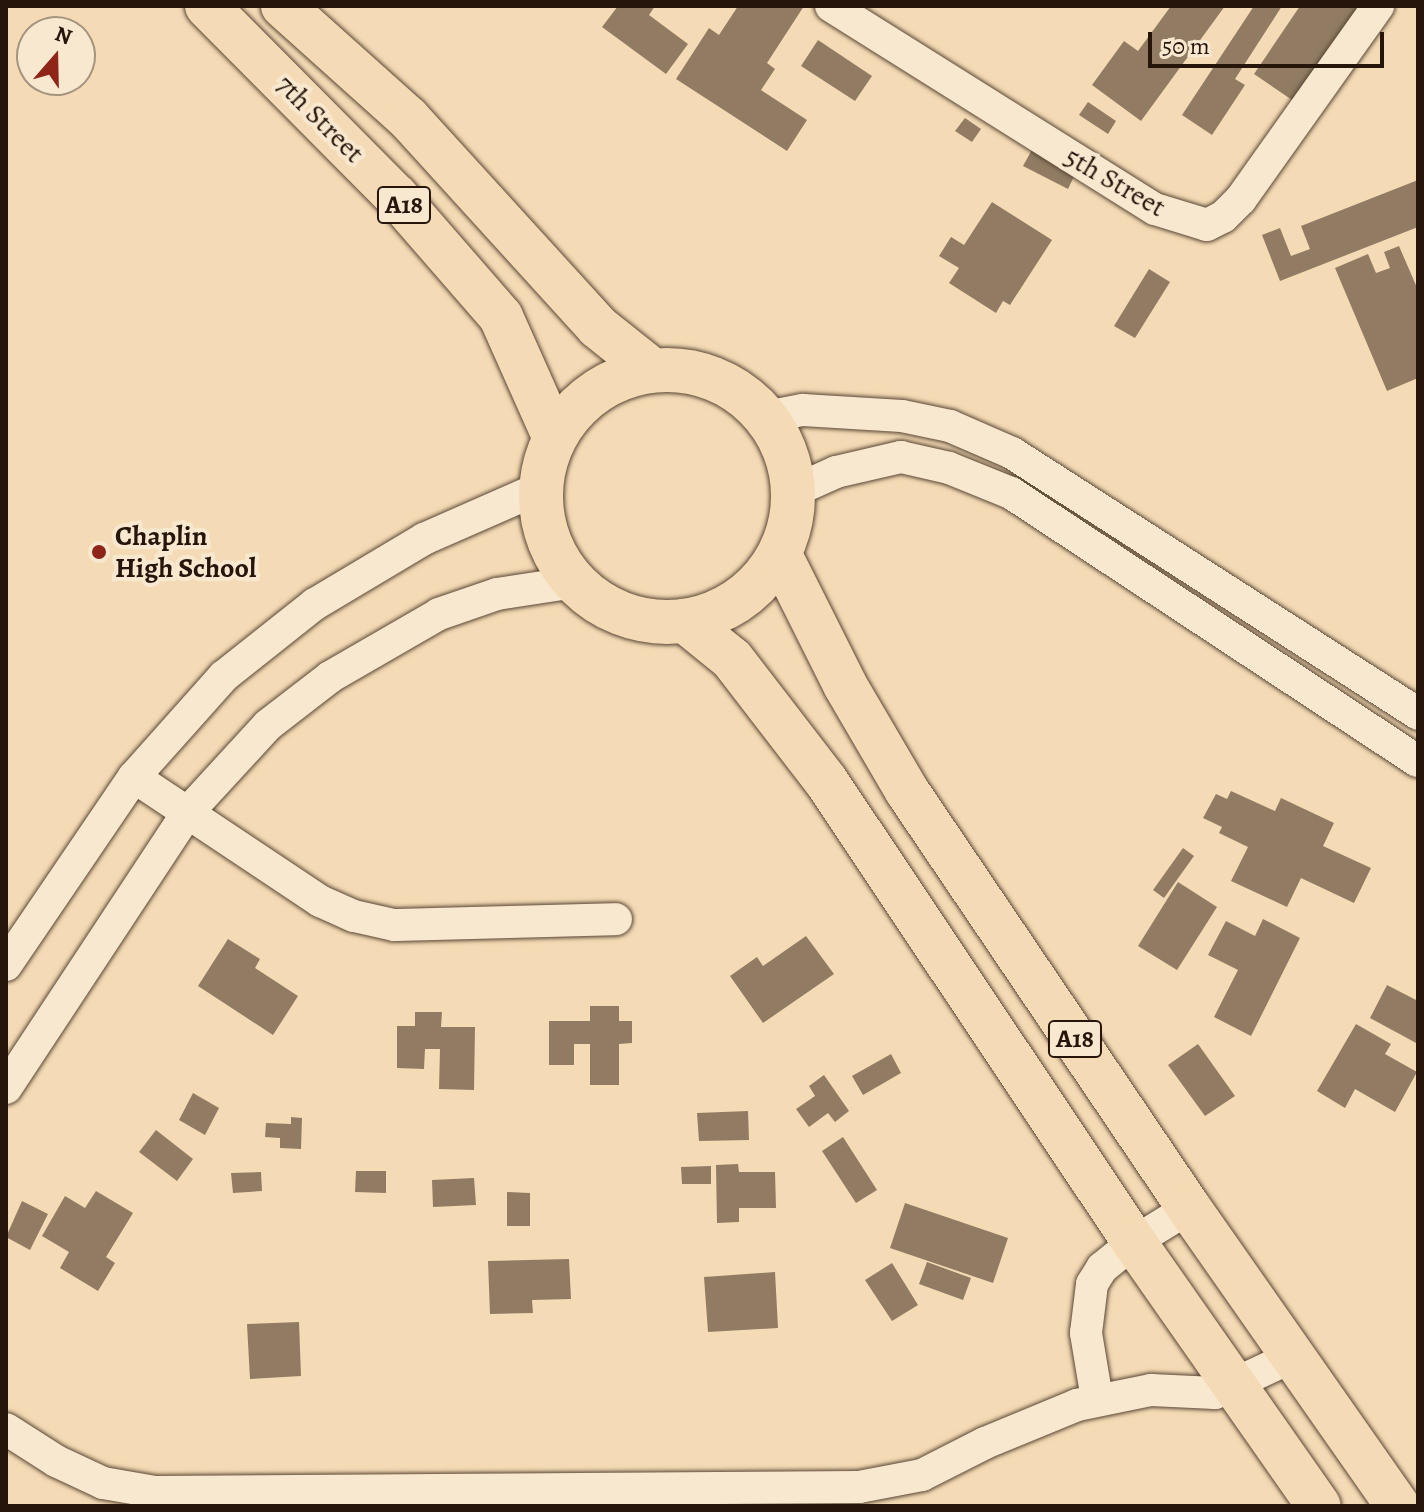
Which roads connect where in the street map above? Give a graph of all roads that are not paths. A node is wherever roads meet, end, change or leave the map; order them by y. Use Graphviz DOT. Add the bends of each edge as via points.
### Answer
graph roads {
  1 [pos="207,6"];
  2 [pos="283,6"];
  3 [pos="831,6"];
  4 [pos="1378,6"];
  5 [pos="652,370"];
  6 [pos="902,416"];
  7 [pos="766,417"];
  8 [pos="554,436"];
  9 [pos="901,457"];
  10 [pos="540,488"];
  11 [pos="794,491"];
  12 [pos="780,555"];
  13 [pos="575,582"];
  14 [pos="685,621"];
  15 [pos="1283,628"];
  16 [pos="1262,662"];
  17 [pos="1418,714"];
  18 [pos="1418,761"];
  19 [pos="134,777"];
  20 [pos="188,812"];
  21 [pos="616,919"];
  22 [pos="6,965"];
  23 [pos="6,1088"];
  24 [pos="1189,1208"];
  25 [pos="1134,1242"];
  26 [pos="1294,1356"];
  27 [pos="1235,1383"];
  28 [pos="1097,1399"];
  29 [pos="6,1429"];
  30 [pos="1319,1506"];
  31 [pos="1398,1506"];
  1 -- 8 [label="highway, 7th Street / A18" via="396,196 501,317"];
  2 -- 5 [label="highway, 7th Street / A18" via="408,118 598,327"];
  3 -- 4 [label="street, 5th Street" via="1155,209 1207,225 1241,199"];
  5 -- 7 [label="highway" via="694,372 734,388"];
  5 -- 8 [label="highway" via="613,381 579,404"];
  6 -- 7 [label="street" via="803,410"];
  6 -- 9 [label="street"];
  6 -- 15 [label="street" via="950,426 1012,453"];
  7 -- 11 [label="highway" via="786,452"];
  8 -- 10 [label="highway"];
  9 -- 11 [label="street" via="836,472"];
  9 -- 16 [label="street" via="949,468 1011,493"];
  10 -- 13 [label="highway" via="543,522 555,554"];
  10 -- 19 [label="street" via="424,539 315,604 224,676"];
  11 -- 12 [label="highway"];
  12 -- 14 [label="highway" via="756,587 723,609"];
  12 -- 24 [label="highway, A18" via="845,685 907,791"];
  13 -- 14 [label="highway" via="607,607 645,620"];
  13 -- 20 [label="street" via="497,594 439,614 330,677 268,725"];
  14 -- 25 [label="highway, A18" via="732,659 826,781"];
  15 -- 16 [label="street"];
  15 -- 17 [label="street"];
  16 -- 18 [label="street"];
  19 -- 20 [label="street"];
  19 -- 22 [label="street"];
  20 -- 21 [label="street" via="320,901 354,916 394,925"];
  20 -- 23 [label="street"];
  24 -- 25 [label="street"];
  24 -- 26 [label="highway, A18"];
  25 -- 27 [label="highway, A18"];
  25 -- 28 [label="street" via="1102,1268 1087,1303 1086,1333"];
  26 -- 27 [label="street"];
  26 -- 31 [label="highway, A18"];
  27 -- 28 [label="street" via="1215,1393 1151,1390"];
  27 -- 30 [label="highway, A18"];
  28 -- 29 [label="street" via="985,1443 922,1475 859,1487 155,1492 103,1483"];
}
